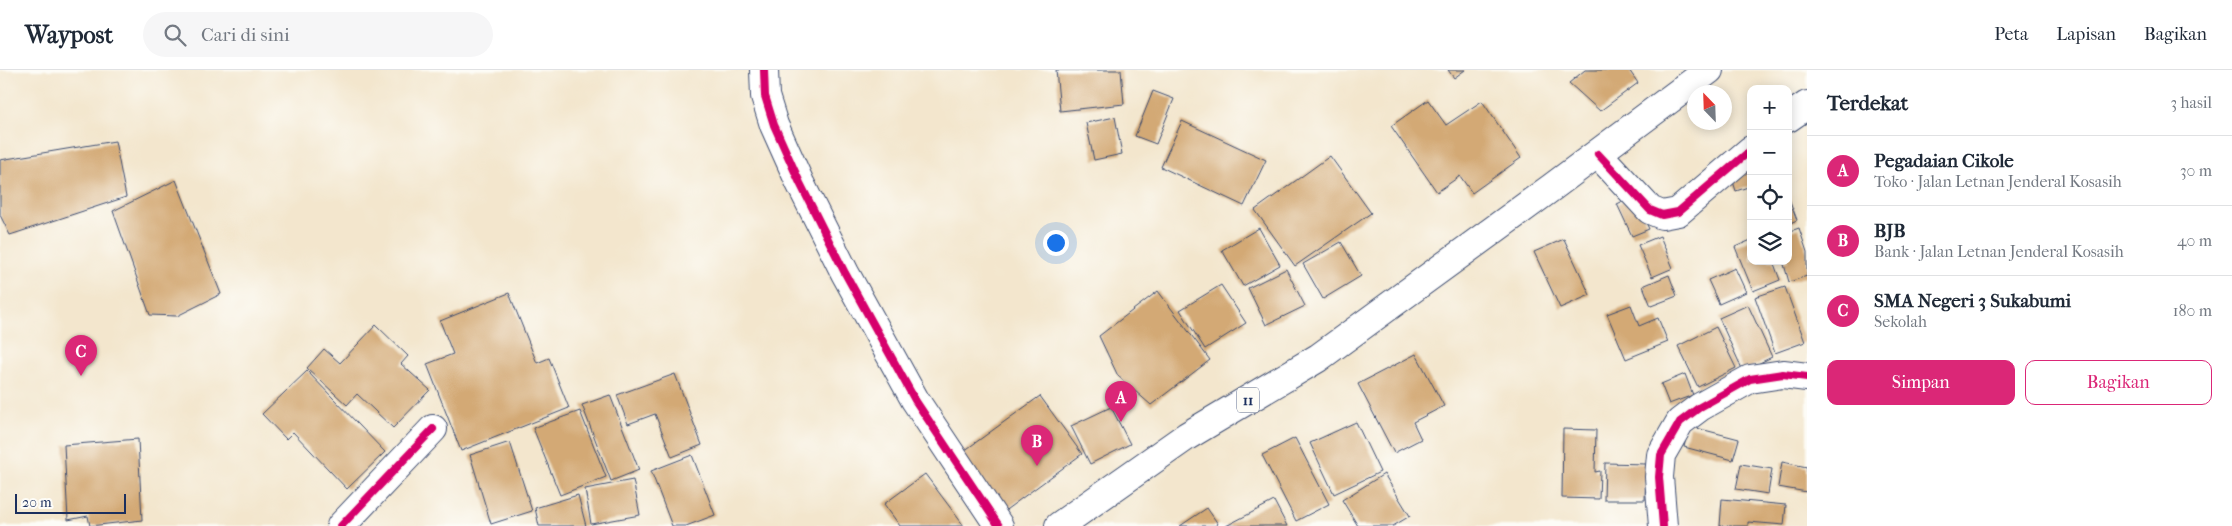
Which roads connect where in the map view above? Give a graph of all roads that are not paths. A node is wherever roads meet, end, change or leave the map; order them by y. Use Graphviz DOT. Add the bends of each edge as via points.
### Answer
graph roads {
  1 [pos="764,70"];
  2 [pos="1710,70"];
  3 [pos="1807,105"];
  4 [pos="1792,115"];
  5 [pos="1747,153"];
  6 [pos="1598,154"];
  7 [pos="1807,377"];
  8 [pos="434,429"];
  9 [pos="341,526"];
  10 [pos="999,526"];
  11 [pos="1059,526"];
  12 [pos="1663,526"];
  1 -- 10 [label="main road" via="765,96 774,125 845,273 915,400"];
  2 -- 6 [label="main road"];
  3 -- 4 [label="main road"];
  5 -- 6 [label="main road" via="1678,212 1662,214 1650,210"];
  6 -- 11 [label="main road, 11" via="1318,358 1187,436"];
  7 -- 12 [label="main road" via="1783,374 1750,379 1680,422 1661,455 1659,477"];
  8 -- 9 [label="main road"];
}
